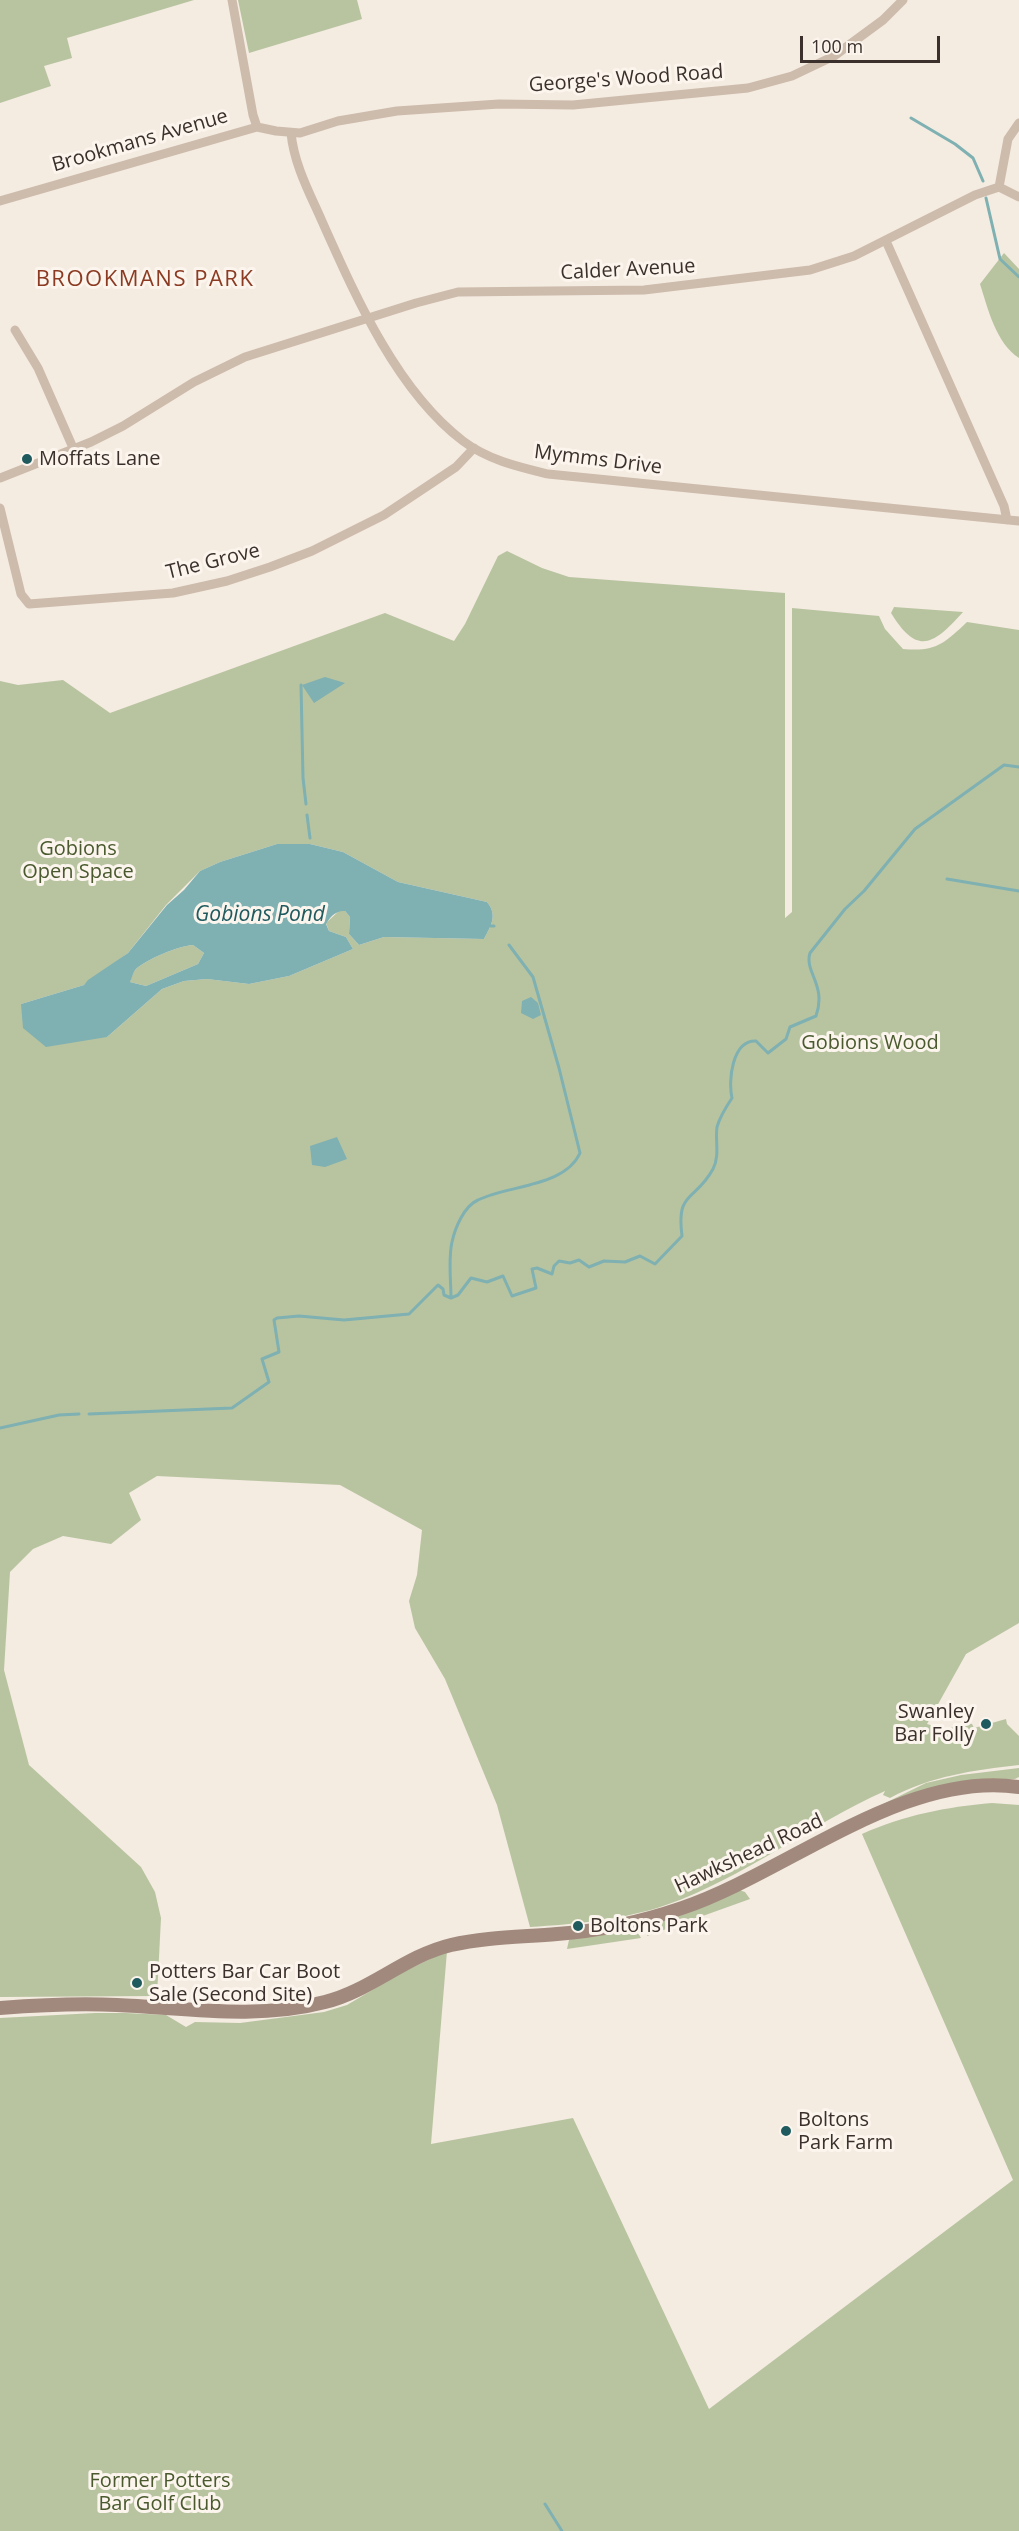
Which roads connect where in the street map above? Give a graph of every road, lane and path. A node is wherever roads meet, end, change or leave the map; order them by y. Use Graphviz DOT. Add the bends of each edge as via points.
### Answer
graph roads {
  1 [pos="232,0"];
  2 [pos="903,0"];
  3 [pos="1019,123"];
  4 [pos="257,127"];
  5 [pos="291,133"];
  6 [pos="999,187"];
  7 [pos="1019,197"];
  8 [pos="0,201"];
  9 [pos="886,241"];
  10 [pos="370,319"];
  11 [pos="15,330"];
  12 [pos="474,448"];
  13 [pos="75,450"];
  14 [pos="0,478"];
  15 [pos="0,507"];
  16 [pos="1007,520"];
  17 [pos="1019,521"];
  18 [pos="1019,1787"];
  19 [pos="0,2008"];
  1 -- 4 [label="street"];
  2 -- 5 [label="street, George's Wood Road" via="834,56 792,76 748,88 573,105 499,104 397,111"];
  3 -- 6 [label="street" via="1008,139"];
  4 -- 5 [label="street, Brookmans Avenue"];
  4 -- 8 [label="street, Brookmans Avenue"];
  5 -- 10 [label="street, Mymms Drive" via="304,180"];
  6 -- 7 [label="street"];
  6 -- 9 [label="street, Calder Avenue" via="975,195"];
  9 -- 10 [label="street, Calder Avenue" via="810,270 644,290 458,292"];
  9 -- 16 [label="street"];
  10 -- 12 [label="street, Mymms Drive" via="418,396 442,423"];
  10 -- 13 [label="street" via="267,349 221,367"];
  11 -- 13 [label="street" via="38,368"];
  12 -- 15 [label="street, The Grove" via="456,467 360,528 270,567 173,593 29,604 21,594"];
  12 -- 16 [label="street, Mymms Drive" via="504,463 548,474"];
  13 -- 14 [label="street"];
  16 -- 17 [label="street, Mymms Drive"];
  18 -- 19 [label="street, Hawkshead Road" via="977,1785 915,1799 873,1816 746,1882 685,1907 614,1928 453,1944 419,1956 349,1994 324,2003 248,2013 110,2004"];
}
